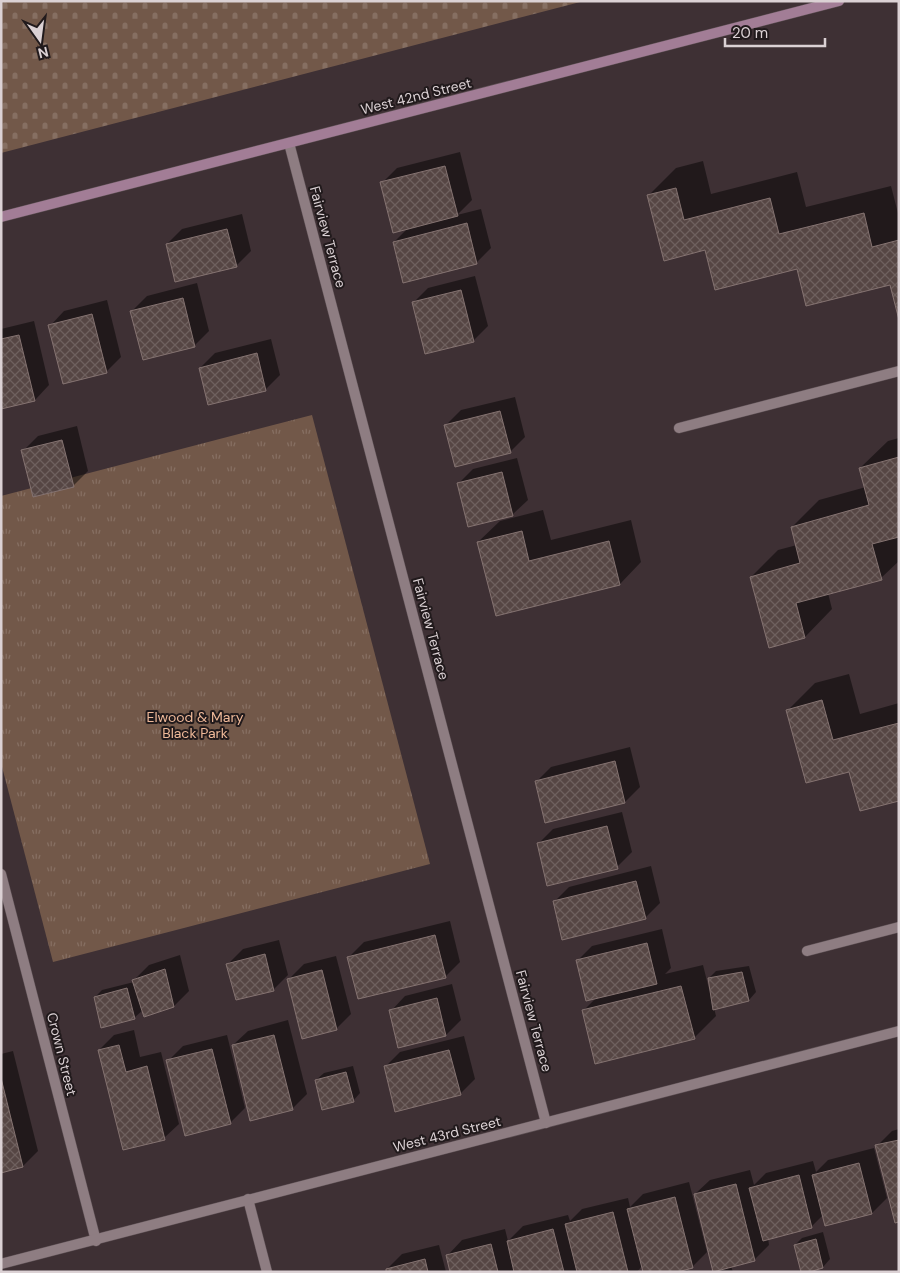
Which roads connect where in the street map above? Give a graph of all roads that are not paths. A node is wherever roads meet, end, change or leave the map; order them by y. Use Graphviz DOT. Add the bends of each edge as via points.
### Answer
graph roads {
  1 [pos="838,1"];
  2 [pos="289,143"];
  3 [pos="1,217"];
  4 [pos="899,371"];
  5 [pos="679,428"];
  6 [pos="1,874"];
  7 [pos="899,927"];
  8 [pos="807,951"];
  9 [pos="899,1031"];
  10 [pos="546,1122"];
  11 [pos="248,1199"];
  12 [pos="96,1240"];
  13 [pos="1,1264"];
  14 [pos="267,1272"];
  1 -- 2 [label="street, West 42nd Street"];
  2 -- 3 [label="street, West 42nd Street"];
  2 -- 10 [label="street, Fairview Terrace"];
  4 -- 5 [label="street"];
  6 -- 12 [label="street, Crown Street"];
  7 -- 8 [label="street"];
  9 -- 10 [label="street, West 43rd Street"];
  10 -- 11 [label="street, West 43rd Street"];
  11 -- 12 [label="street, West 43rd Street"];
  11 -- 14 [label="street"];
  12 -- 13 [label="street, West 43rd Street"];
}
